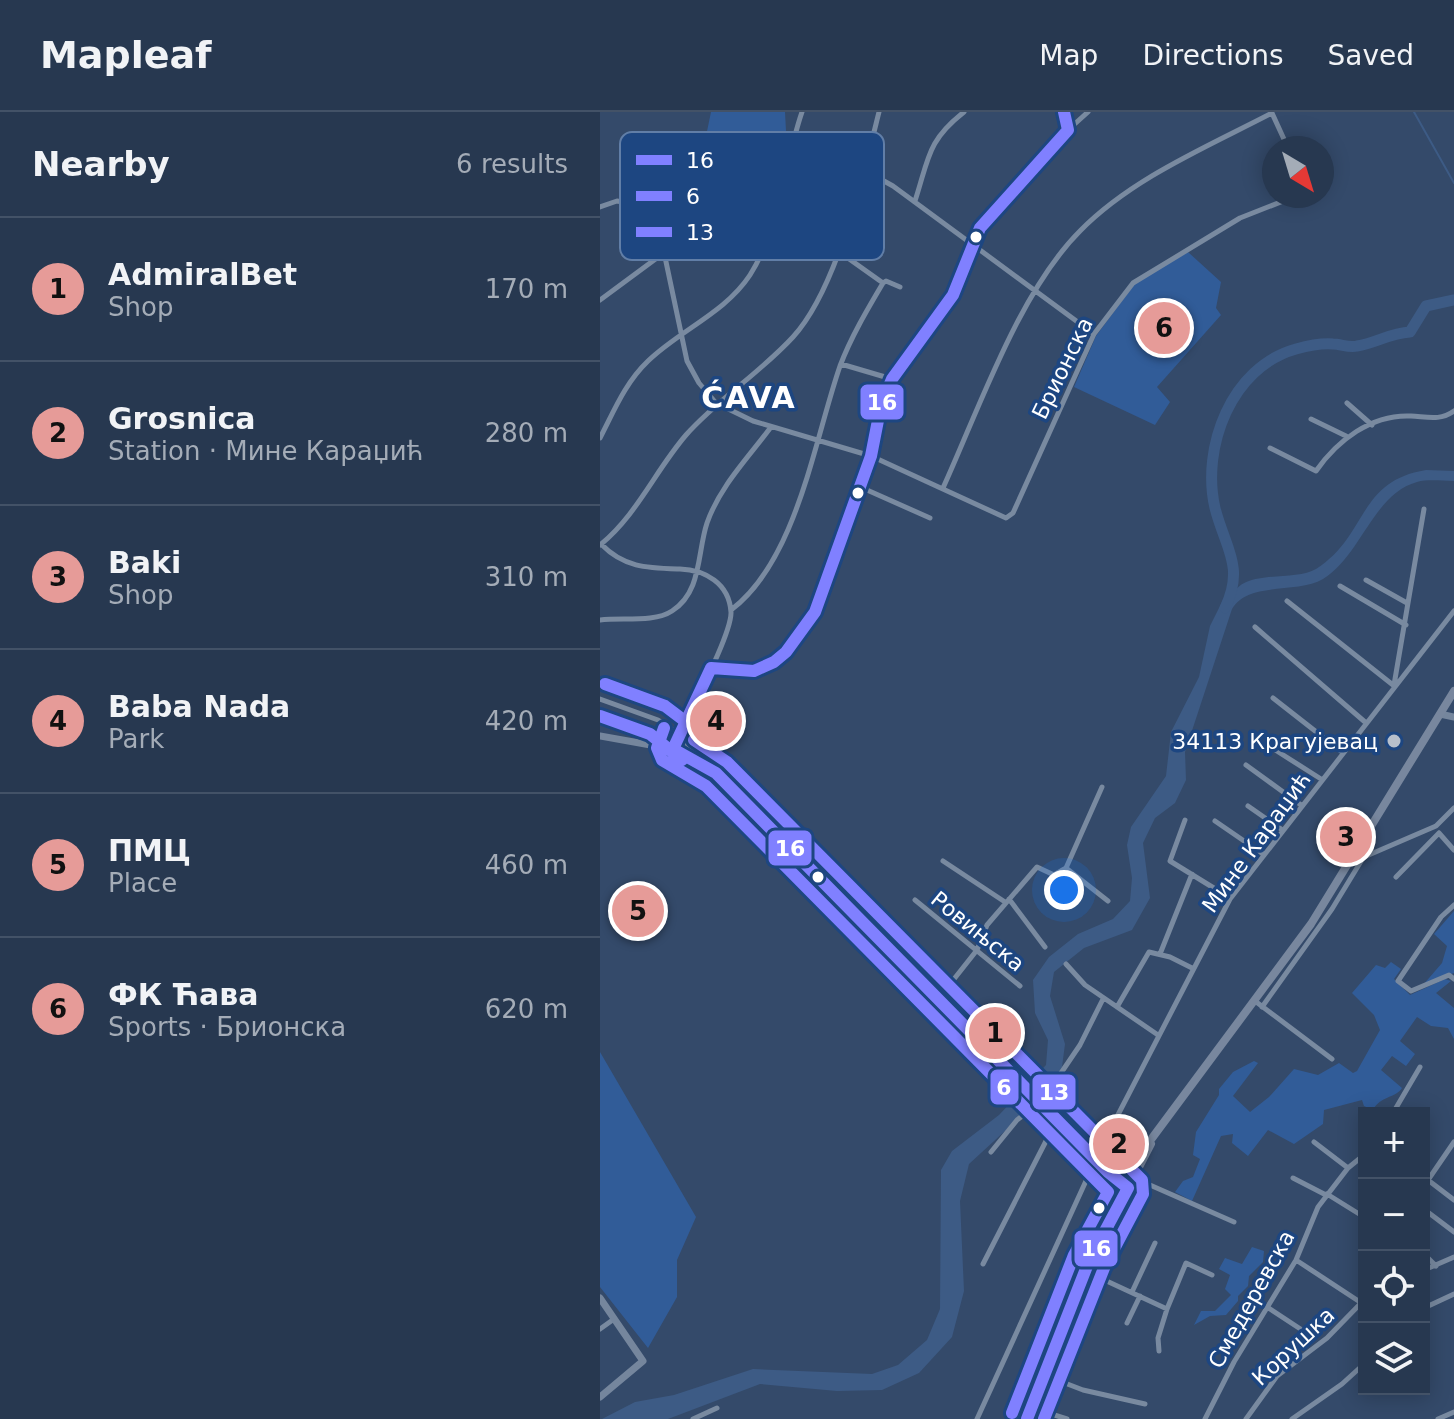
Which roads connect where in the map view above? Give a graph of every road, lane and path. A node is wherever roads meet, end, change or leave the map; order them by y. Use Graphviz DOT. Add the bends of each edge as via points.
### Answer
graph roads {
  1 [pos="802,112"];
  2 [pos="879,112"];
  3 [pos="964,112"];
  4 [pos="1064,112"];
  5 [pos="1088,112"];
  6 [pos="1272,113"];
  7 [pos="1068,130"];
  8 [pos="797,132"];
  9 [pos="874,132"];
  10 [pos="1283,136"];
  11 [pos="884,182"];
  12 [pos="915,201"];
  13 [pos="620,202"];
  14 [pos="600,207"];
  15 [pos="1262,207"];
  16 [pos="971,243"];
  17 [pos="654,260"];
  18 [pos="667,260"];
  19 [pos="756,260"];
  20 [pos="835,260"];
  21 [pos="851,260"];
  22 [pos="883,283"];
  23 [pos="900,287"];
  24 [pos="1035,290"];
  25 [pos="600,300"];
  26 [pos="1094,334"];
  27 [pos="682,336"];
  28 [pos="841,364"];
  29 [pos="892,379"];
  30 [pos="716,403"];
  31 [pos="1347,403"];
  32 [pos="1454,411"];
  33 [pos="1311,419"];
  34 [pos="1372,425"];
  35 [pos="771,427"];
  36 [pos="1346,436"];
  37 [pos="600,438"];
  38 [pos="818,438"];
  39 [pos="1270,448"];
  40 [pos="871,456"];
  41 [pos="858,486"];
  42 [pos="943,488"];
  43 [pos="1424,509"];
  44 [pos="930,518"];
  45 [pos="600,544"];
  46 [pos="698,570"];
  47 [pos="1366,580"];
  48 [pos="1340,586"];
  49 [pos="1287,601"];
  50 [pos="1408,603"];
  51 [pos="731,610"];
  52 [pos="1454,611"];
  53 [pos="600,620"];
  54 [pos="1406,625"];
  55 [pos="1255,627"];
  56 [pos="711,668"];
  57 [pos="1394,686"];
  58 [pos="1454,691"];
  59 [pos="1273,698"];
  60 [pos="600,699"];
  61 [pos="1449,714"];
  62 [pos="1365,722"];
  63 [pos="679,734"];
  64 [pos="600,736"];
  65 [pos="1269,746"];
  66 [pos="673,749"];
  67 [pos="1342,752"];
  68 [pos="1246,765"];
  69 [pos="716,773"];
  70 [pos="1321,779"];
  71 [pos="1102,787"];
  72 [pos="1301,805"];
  73 [pos="1248,806"];
  74 [pos="1454,808"];
  75 [pos="1185,820"];
  76 [pos="1215,821"];
  77 [pos="1436,826"];
  78 [pos="1281,829"];
  79 [pos="1439,833"];
  80 [pos="1454,850"];
  81 [pos="1263,854"];
  82 [pos="1363,858"];
  83 [pos="943,861"];
  84 [pos="1349,863"];
  85 [pos="1066,868"];
  86 [pos="1192,874"];
  87 [pos="1396,877"];
  88 [pos="1230,899"];
  89 [pos="915,900"];
  90 [pos="1007,900"];
  91 [pos="1108,901"];
  92 [pos="1454,905"];
  93 [pos="1045,947"];
  94 [pos="977,950"];
  95 [pos="1160,954"];
  96 [pos="1066,964"];
  97 [pos="1192,968"];
  98 [pos="1454,979"];
  99 [pos="1020,986"];
  100 [pos="939,998"];
  101 [pos="1103,999"];
  102 [pos="1258,1004"];
  103 [pos="1117,1007"];
  104 [pos="1158,1035"];
  105 [pos="1332,1059"];
  106 [pos="1420,1067"];
  107 [pos="1040,1099"];
  108 [pos="1397,1107"];
  109 [pos="1062,1123"];
  110 [pos="1153,1140"];
  111 [pos="1314,1142"];
  112 [pos="1454,1142"];
  113 [pos="991,1152"];
  114 [pos="1094,1157"];
  115 [pos="1358,1160"];
  116 [pos="1348,1168"];
  117 [pos="1430,1173"];
  118 [pos="1134,1178"];
  119 [pos="1293,1178"];
  120 [pos="1427,1179"];
  121 [pos="1126,1187"];
  122 [pos="1327,1195"];
  123 [pos="1454,1200"];
  124 [pos="1358,1213"];
  125 [pos="1430,1214"];
  126 [pos="1234,1222"];
  127 [pos="1454,1232"];
  128 [pos="1155,1243"];
  129 [pos="1454,1257"];
  130 [pos="1296,1260"];
  131 [pos="1430,1260"];
  132 [pos="983,1264"];
  133 [pos="1436,1266"];
  134 [pos="1430,1268"];
  135 [pos="1085,1271"];
  136 [pos="1212,1275"];
  137 [pos="1132,1292"];
  138 [pos="1454,1294"];
  139 [pos="1140,1296"];
  140 [pos="600,1298"];
  141 [pos="1358,1299"];
  142 [pos="1358,1305"];
  143 [pos="1430,1305"];
  144 [pos="1267,1307"];
  145 [pos="1167,1309"];
  146 [pos="615,1319"];
  147 [pos="1127,1323"];
  148 [pos="600,1329"];
  149 [pos="1305,1332"];
  150 [pos="1159,1351"];
  151 [pos="1358,1369"];
  152 [pos="1044,1375"];
  153 [pos="600,1397"];
  154 [pos="1145,1404"];
  155 [pos="717,1408"];
  156 [pos="1032,1408"];
  157 [pos="1454,1412"];
  158 [pos="693,1419"];
  159 [pos="977,1419"];
  160 [pos="1027,1419"];
  161 [pos="1067,1419"];
  162 [pos="1205,1419"];
  163 [pos="1246,1419"];
  164 [pos="1292,1419"];
  165 [pos="1438,1419"];
  1 -- 8 [label="street"];
  2 -- 9 [label="street"];
  3 -- 12 [label="street" via="928,151"];
  4 -- 7 [label="street"];
  5 -- 7 [label="street"];
  6 -- 10 [label="street"];
  6 -- 24 [label="street" via="1127,192 1080,230"];
  7 -- 16 [label="street" via="990,214"];
  11 -- 12 [label="street"];
  12 -- 16 [label="street"];
  13 -- 14 [label="street"];
  15 -- 26 [label="street, Брионска" via="1133,283"];
  16 -- 24 [label="street"];
  16 -- 29 [label="street" via="953,295"];
  17 -- 25 [label="street"];
  18 -- 27 [label="street"];
  19 -- 27 [label="street" via="727,300"];
  20 -- 30 [label="street" via="824,293 805,323"];
  21 -- 22 [label="street"];
  22 -- 23 [label="street"];
  22 -- 28 [label="street"];
  24 -- 26 [label="street"];
  24 -- 42 [label="street"];
  26 -- 42 [label="street, Брионска" via="1013,513 1006,518"];
  27 -- 30 [label="street" via="692,371"];
  27 -- 37 [label="street" via="648,360 628,384"];
  28 -- 29 [label="street"];
  28 -- 38 [label="street"];
  29 -- 40 [label="street"];
  30 -- 35 [label="street"];
  30 -- 45 [label="street" via="683,439 635,509"];
  31 -- 34 [label="street"];
  32 -- 34 [label="street" via="1445,417 1408,416"];
  33 -- 36 [label="street"];
  34 -- 36 [label="street"];
  35 -- 38 [label="street"];
  35 -- 46 [label="street" via="718,500"];
  36 -- 39 [label="street" via="1316,471"];
  38 -- 40 [label="street"];
  38 -- 51 [label="street" via="781,544 756,586"];
  40 -- 41 [label="street"];
  40 -- 42 [label="street"];
  41 -- 44 [label="street"];
  41 -- 56 [label="street" via="825,592 786,652 754,671"];
  43 -- 50 [label="street"];
  45 -- 46 [label="street" via="636,566"];
  46 -- 51 [label="street" via="723,588"];
  46 -- 53 [label="street" via="686,601 665,615"];
  47 -- 50 [label="street"];
  48 -- 54 [label="street"];
  49 -- 57 [label="street"];
  50 -- 54 [label="street"];
  51 -- 56 [label="street"];
  52 -- 57 [label="street, Мине Караџић"];
  54 -- 57 [label="street"];
  55 -- 62 [label="street"];
  56 -- 63 [label="street"];
  57 -- 62 [label="street, Мине Караџић"];
  58 -- 61 [label="main road"];
  59 -- 67 [label="street"];
  60 -- 63 [label="street" via="658,720"];
  61 -- 84 [label="main road"];
  62 -- 67 [label="street, Мине Караџић"];
  63 -- 66 [label="street"];
  63 -- 69 [label="street"];
  64 -- 66 [label="street"];
  65 -- 70 [label="street"];
  66 -- 69 [label="street"];
  67 -- 70 [label="street, Мине Караџић"];
  68 -- 72 [label="street"];
  69 -- 100 [label="street"];
  70 -- 72 [label="street, Мине Караџић"];
  71 -- 85 [label="street"];
  72 -- 78 [label="street, Мине Караџић"];
  73 -- 78 [label="street"];
  74 -- 77 [label="street"];
  75 -- 86 [label="street" via="1170,861"];
  76 -- 81 [label="street"];
  77 -- 79 [label="street"];
  77 -- 82 [label="street"];
  78 -- 81 [label="street, Мине Караџић"];
  79 -- 80 [label="street"];
  79 -- 87 [label="street"];
  81 -- 88 [label="street, Мине Караџић"];
  82 -- 84 [label="street"];
  82 -- 102 [label="street" via="1332,909"];
  83 -- 90 [label="street"];
  84 -- 102 [label="main road"];
  85 -- 90 [label="street" via="1054,875 1037,867"];
  85 -- 91 [label="street"];
  86 -- 88 [label="street"];
  86 -- 95 [label="street"];
  88 -- 97 [label="street, Мине Караџић"];
  89 -- 94 [label="street, Ровињска"];
  90 -- 93 [label="street"];
  90 -- 94 [label="street" via="987,925"];
  92 -- 98 [label="street" via="1398,981 1411,991 1449,975"];
  94 -- 99 [label="street, Ровињска"];
  94 -- 100 [label="street"];
  95 -- 97 [label="street"];
  95 -- 103 [label="street" via="1149,952"];
  96 -- 101 [label="street"];
  97 -- 104 [label="street, Мине Караџић"];
  100 -- 107 [label="street"];
  101 -- 103 [label="street"];
  101 -- 107 [label="street" via="1080,1045"];
  102 -- 105 [label="street"];
  102 -- 110 [label="main road"];
  103 -- 104 [label="street"];
  104 -- 114 [label="street, Мине Караџић"];
  106 -- 108 [label="street"];
  107 -- 109 [label="street"];
  107 -- 113 [label="street"];
  109 -- 114 [label="street"];
  109 -- 132 [label="street" via="1046,1141"];
  110 -- 118 [label="main road"];
  110 -- 121 [label="main road"];
  111 -- 116 [label="street"];
  112 -- 117 [label="street"];
  114 -- 121 [label="street"];
  114 -- 159 [label="street, Мине Караџић"];
  115 -- 116 [label="street, Смедеревска"];
  116 -- 122 [label="street, Смедеревска"];
  118 -- 121 [label="main road"];
  118 -- 126 [label="street"];
  119 -- 122 [label="street"];
  120 -- 123 [label="street"];
  121 -- 135 [label="main road"];
  122 -- 124 [label="street"];
  122 -- 130 [label="street, Смедеревска"];
  125 -- 127 [label="street"];
  128 -- 137 [label="street"];
  129 -- 133 [label="street"];
  130 -- 141 [label="street"];
  130 -- 144 [label="street, Смедеревска"];
  131 -- 133 [label="street"];
  133 -- 134 [label="street"];
  135 -- 137 [label="street"];
  135 -- 152 [label="main road"];
  136 -- 145 [label="street" via="1186,1263"];
  137 -- 139 [label="street"];
  138 -- 143 [label="street"];
  139 -- 145 [label="street"];
  139 -- 147 [label="street"];
  140 -- 146 [label="street"];
  142 -- 163 [label="street, Корушка" via="1327,1338 1277,1376"];
  144 -- 149 [label="street"];
  144 -- 162 [label="street, Смедеревска"];
  145 -- 150 [label="street"];
  146 -- 148 [label="street"];
  146 -- 153 [label="street" via="642,1359"];
  151 -- 164 [label="street"];
  152 -- 154 [label="street"];
  152 -- 156 [label="main road"];
  155 -- 158 [label="street"];
  156 -- 160 [label="main road"];
  156 -- 161 [label="street"];
  157 -- 165 [label="street"];
}
